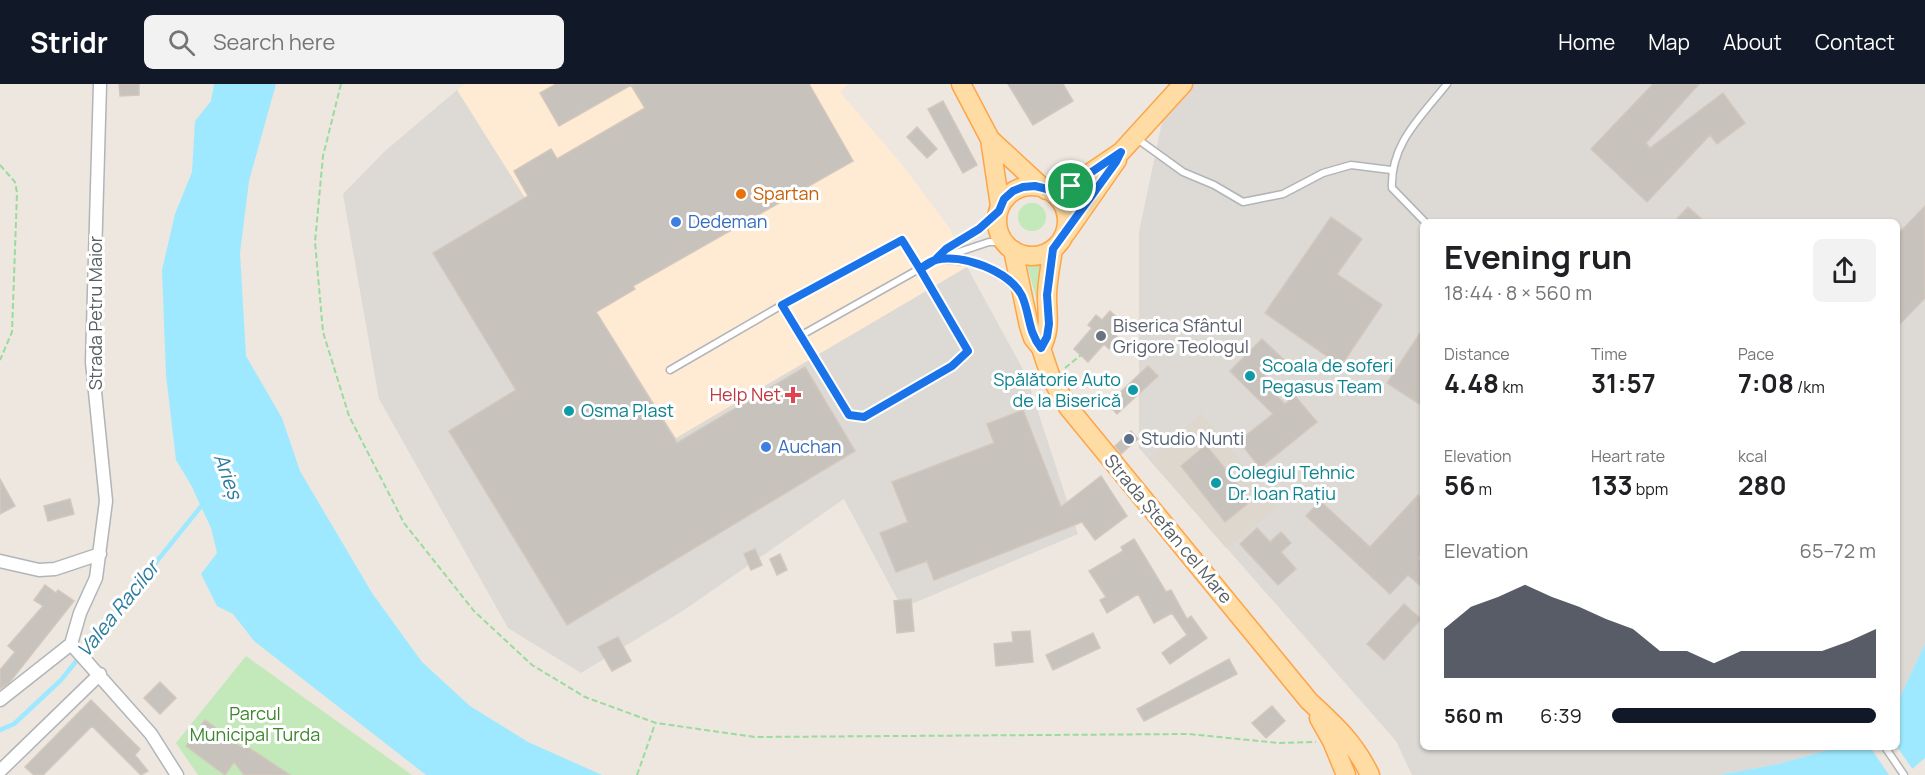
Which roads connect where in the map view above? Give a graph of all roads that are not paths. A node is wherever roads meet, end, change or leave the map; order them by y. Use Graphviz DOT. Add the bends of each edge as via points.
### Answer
graph roads {
  1 [pos="100,84"];
  2 [pos="961,84"];
  3 [pos="1183,84"];
  4 [pos="1447,84"];
  5 [pos="1135,137"];
  6 [pos="990,140"];
  7 [pos="1121,152"];
  8 [pos="1391,170"];
  9 [pos="1044,188"];
  10 [pos="999,209"];
  11 [pos="1422,219"];
  12 [pos="1056,245"];
  13 [pos="1009,246"];
  14 [pos="935,260"];
  15 [pos="920,269"];
  16 [pos="1022,296"];
  17 [pos="782,305"];
  18 [pos="800,336"];
  19 [pos="1041,348"];
  20 [pos="670,370"];
  21 [pos="100,554"];
  22 [pos="0,561"];
  23 [pos="71,644"];
  24 [pos="100,674"];
  25 [pos="0,700"];
  26 [pos="1309,701"];
  27 [pos="1887,750"];
  28 [pos="1344,768"];
  29 [pos="0,771"];
  30 [pos="177,775"];
  31 [pos="1370,775"];
  32 [pos="1904,775"];
  1 -- 21 [label="street, Strada Petru Maior" via="92,362 106,501"];
  2 -- 6 [label="main road, Strada Ștefan cel Mare"];
  3 -- 5 [label="main road"];
  4 -- 8 [label="lane" via="1403,139"];
  5 -- 7 [label="main road"];
  5 -- 8 [label="lane" via="1183,172 1214,184 1243,202 1283,194 1323,173 1351,165"];
  6 -- 9 [label="main road, Strada Ștefan cel Mare"];
  6 -- 10 [label="main road, Strada Ștefan cel Mare"];
  7 -- 9 [label="main road" via="1071,186"];
  7 -- 12 [label="main road"];
  8 -- 11 [label="lane" via="1392,188"];
  9 -- 10 [label="main road" via="1023,187 1013,191"];
  9 -- 12 [label="main road, Strada Ștefan cel Mare" via="1064,206 1067,218 1065,231"];
  10 -- 13 [label="main road, Strada Ștefan cel Mare" via="997,224"];
  10 -- 14 [label="lane" via="979,229"];
  12 -- 13 [label="main road" via="1031,256"];
  12 -- 19 [label="main road, Strada Ștefan cel Mare" via="1047,295 1049,324"];
  13 -- 14 [label="lane" via="989,242"];
  13 -- 16 [label="main road, Strada Ștefan cel Mare"];
  14 -- 15 [label="lane"];
  14 -- 16 [label="lane" via="974,262 994,271"];
  15 -- 17 [label="lane" via="902,240"];
  15 -- 18 [label="lane"];
  15 -- 18 [label="lane" via="968,351 952,366 864,417 849,415"];
  16 -- 19 [label="main road, Strada Ștefan cel Mare" via="1033,338"];
  17 -- 18 [label="lane"];
  17 -- 20 [label="lane"];
  19 -- 26 [label="main road, Strada Ștefan cel Mare" via="1051,378 1090,436"];
  21 -- 22 [label="street" via="39,570"];
  21 -- 23 [label="street, Strada Petru Maior" via="96,578"];
  23 -- 24 [label="street"];
  23 -- 25 [label="street"];
  24 -- 29 [label="street"];
  24 -- 30 [label="street" via="151,734"];
  26 -- 28 [label="main road, Strada Ștefan cel Mare"];
  26 -- 31 [label="main road, Strada Ștefan cel Mare" via="1348,738"];
  27 -- 32 [label="lane"];
}
